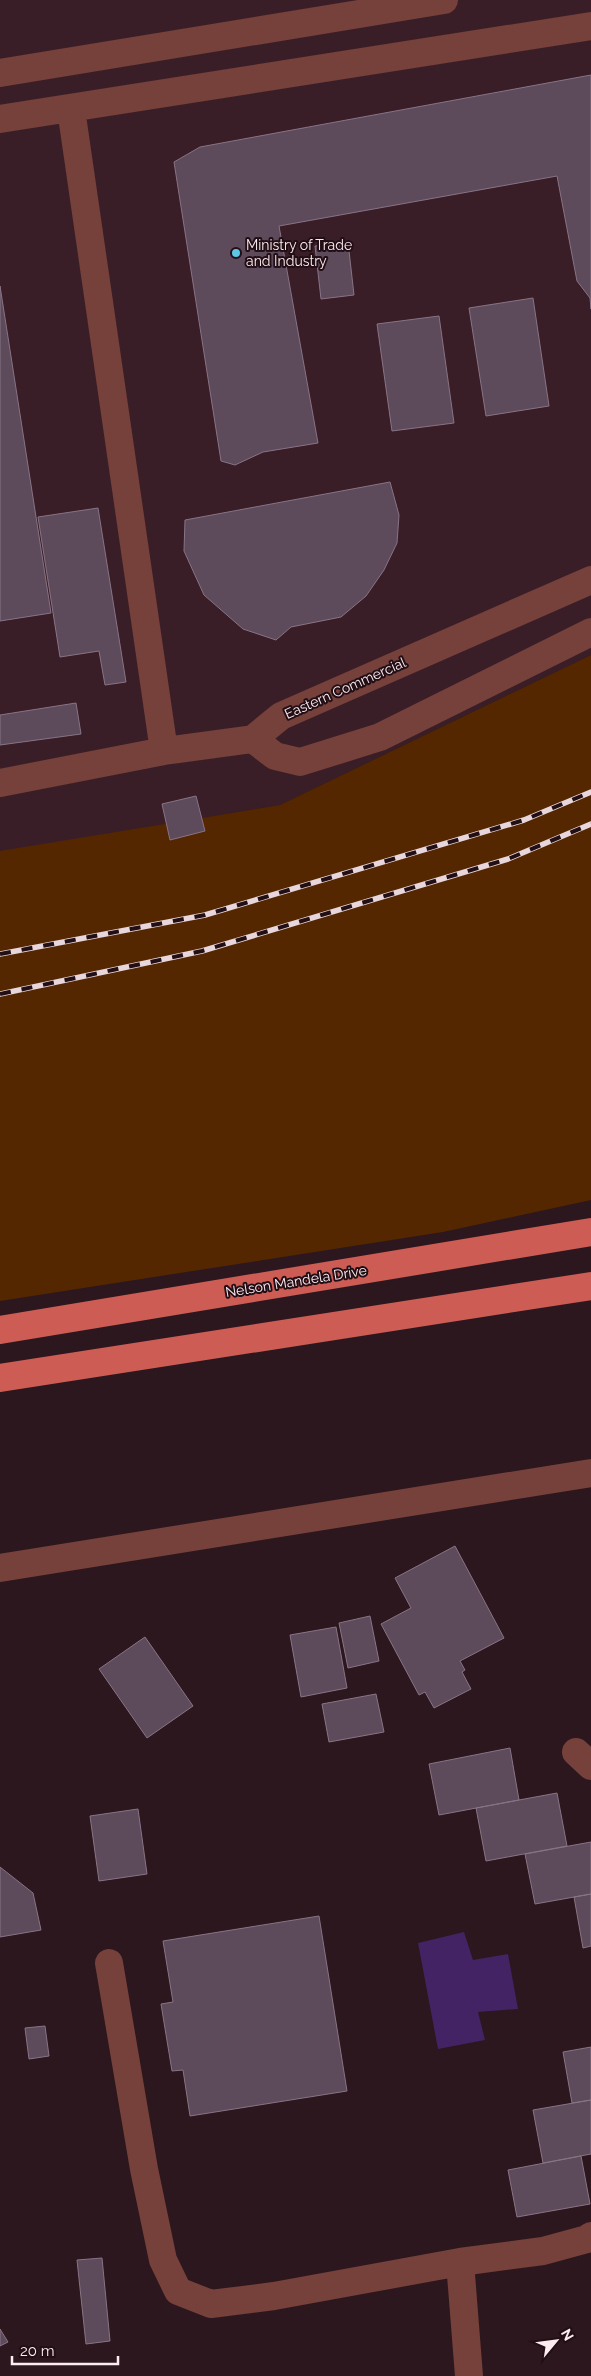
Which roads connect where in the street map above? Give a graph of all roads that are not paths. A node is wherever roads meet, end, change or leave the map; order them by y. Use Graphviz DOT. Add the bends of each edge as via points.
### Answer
graph roads {
  1 [pos="444,0"];
  2 [pos="591,26"];
  3 [pos="0,73"];
  4 [pos="71,109"];
  5 [pos="0,119"];
  6 [pos="591,580"];
  7 [pos="591,632"];
  8 [pos="253,739"];
  9 [pos="164,751"];
  10 [pos="0,783"];
  11 [pos="591,1232"];
  12 [pos="591,1286"];
  13 [pos="0,1330"];
  14 [pos="0,1378"];
  15 [pos="591,1473"];
  16 [pos="0,1568"];
  17 [pos="109,1963"];
  18 [pos="591,2236"];
  19 [pos="460,2262"];
  20 [pos="469,2376"];
  1 -- 3 [label="street"];
  2 -- 4 [label="street"];
  4 -- 5 [label="street"];
  4 -- 9 [label="street"];
  6 -- 8 [label="street, Eastern Commercial" via="281,716"];
  7 -- 8 [label="street" via="380,737 300,762 275,756"];
  8 -- 9 [label="street"];
  9 -- 10 [label="street"];
  11 -- 13 [label="main road, Nelson Mandela Drive"];
  12 -- 14 [label="main road"];
  15 -- 16 [label="street"];
  17 -- 19 [label="street" via="146,2178 164,2260 178,2291 211,2304 274,2296"];
  18 -- 19 [label="street" via="587,2240 543,2252"];
  19 -- 20 [label="street"];
}
